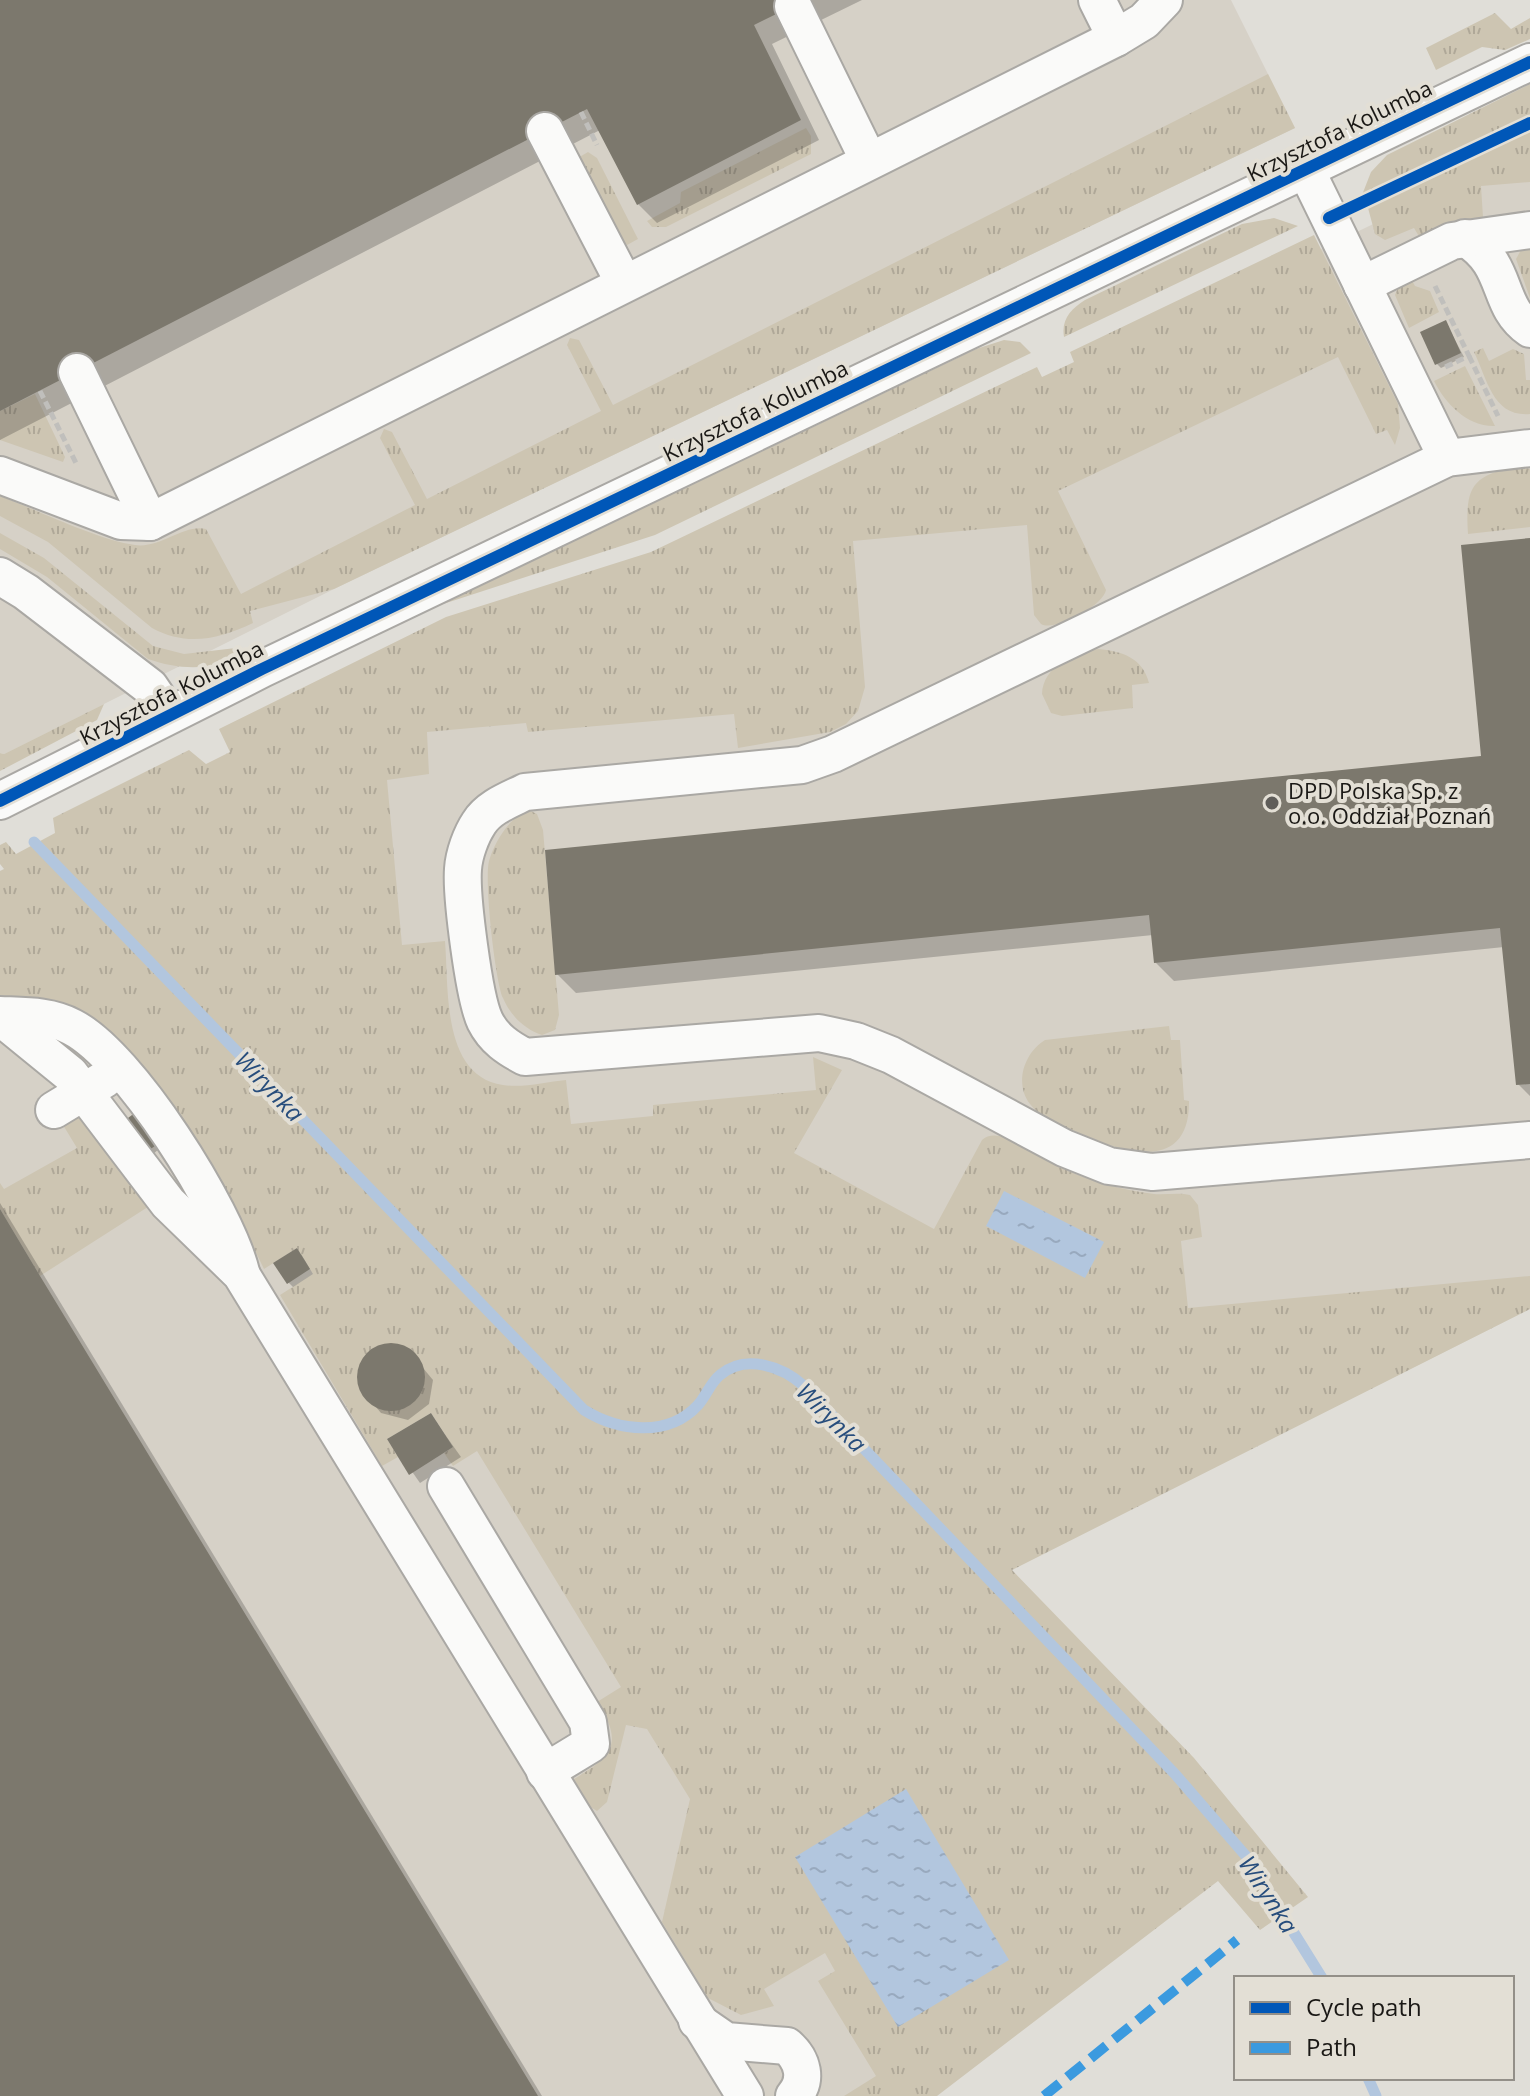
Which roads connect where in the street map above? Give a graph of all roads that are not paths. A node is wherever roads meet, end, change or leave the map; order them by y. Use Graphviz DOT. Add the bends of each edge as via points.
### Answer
graph roads {
  1 [pos="1097,0"];
  2 [pos="1164,0"];
  3 [pos="793,6"];
  4 [pos="1116,38"];
  5 [pos="1530,62"];
  6 [pos="545,131"];
  7 [pos="869,161"];
  8 [pos="1305,168"];
  9 [pos="1530,230"];
  10 [pos="1465,238"];
  11 [pos="624,283"];
  12 [pos="1362,285"];
  13 [pos="1530,329"];
  14 [pos="77,372"];
  15 [pos="1530,448"];
  16 [pos="1447,458"];
  17 [pos="0,475"];
  18 [pos="150,522"];
  19 [pos="0,576"];
  20 [pos="169,715"];
  21 [pos="0,801"];
  22 [pos="0,1016"];
  23 [pos="121,1071"];
  24 [pos="69,1101"];
  25 [pos="1530,1140"];
  26 [pos="241,1274"];
  27 [pos="446,1486"];
  28 [pos="545,1772"];
  29 [pos="696,2020"];
  30 [pos="745,2096"];
  31 [pos="794,2096"];
  1 -- 4 [label="street"];
  2 -- 4 [label="street" via="1156,12"];
  3 -- 7 [label="street"];
  4 -- 7 [label="street"];
  5 -- 8 [label="street, Krzysztofa Kolumba"];
  6 -- 11 [label="street"];
  7 -- 11 [label="street"];
  8 -- 12 [label="street"];
  8 -- 20 [label="street, Krzysztofa Kolumba"];
  9 -- 10 [label="street"];
  10 -- 12 [label="street"];
  10 -- 13 [label="street" via="1492,259 1514,312"];
  11 -- 18 [label="street"];
  12 -- 16 [label="street"];
  14 -- 18 [label="street"];
  15 -- 16 [label="street"];
  16 -- 25 [label="street" via="833,754 802,765 525,792 500,804 481,820 463,869 476,998 485,1023 501,1044 525,1057 819,1033 856,1041 1064,1148 1109,1166 1152,1172"];
  17 -- 18 [label="street" via="121,521"];
  19 -- 20 [label="street" via="150,687"];
  20 -- 21 [label="street, Krzysztofa Kolumba"];
  22 -- 23 [label="street" via="48,1018 74,1027"];
  22 -- 24 [label="street" via="58,1062"];
  23 -- 24 [label="street"];
  23 -- 26 [label="street" via="200,1179 228,1231"];
  24 -- 26 [label="street"];
  26 -- 28 [label="street"];
  27 -- 28 [label="street" via="588,1722 591,1744"];
  28 -- 29 [label="street"];
  29 -- 30 [label="street"];
  29 -- 31 [label="street" via="726,2041 787,2046 802,2066"];
}
